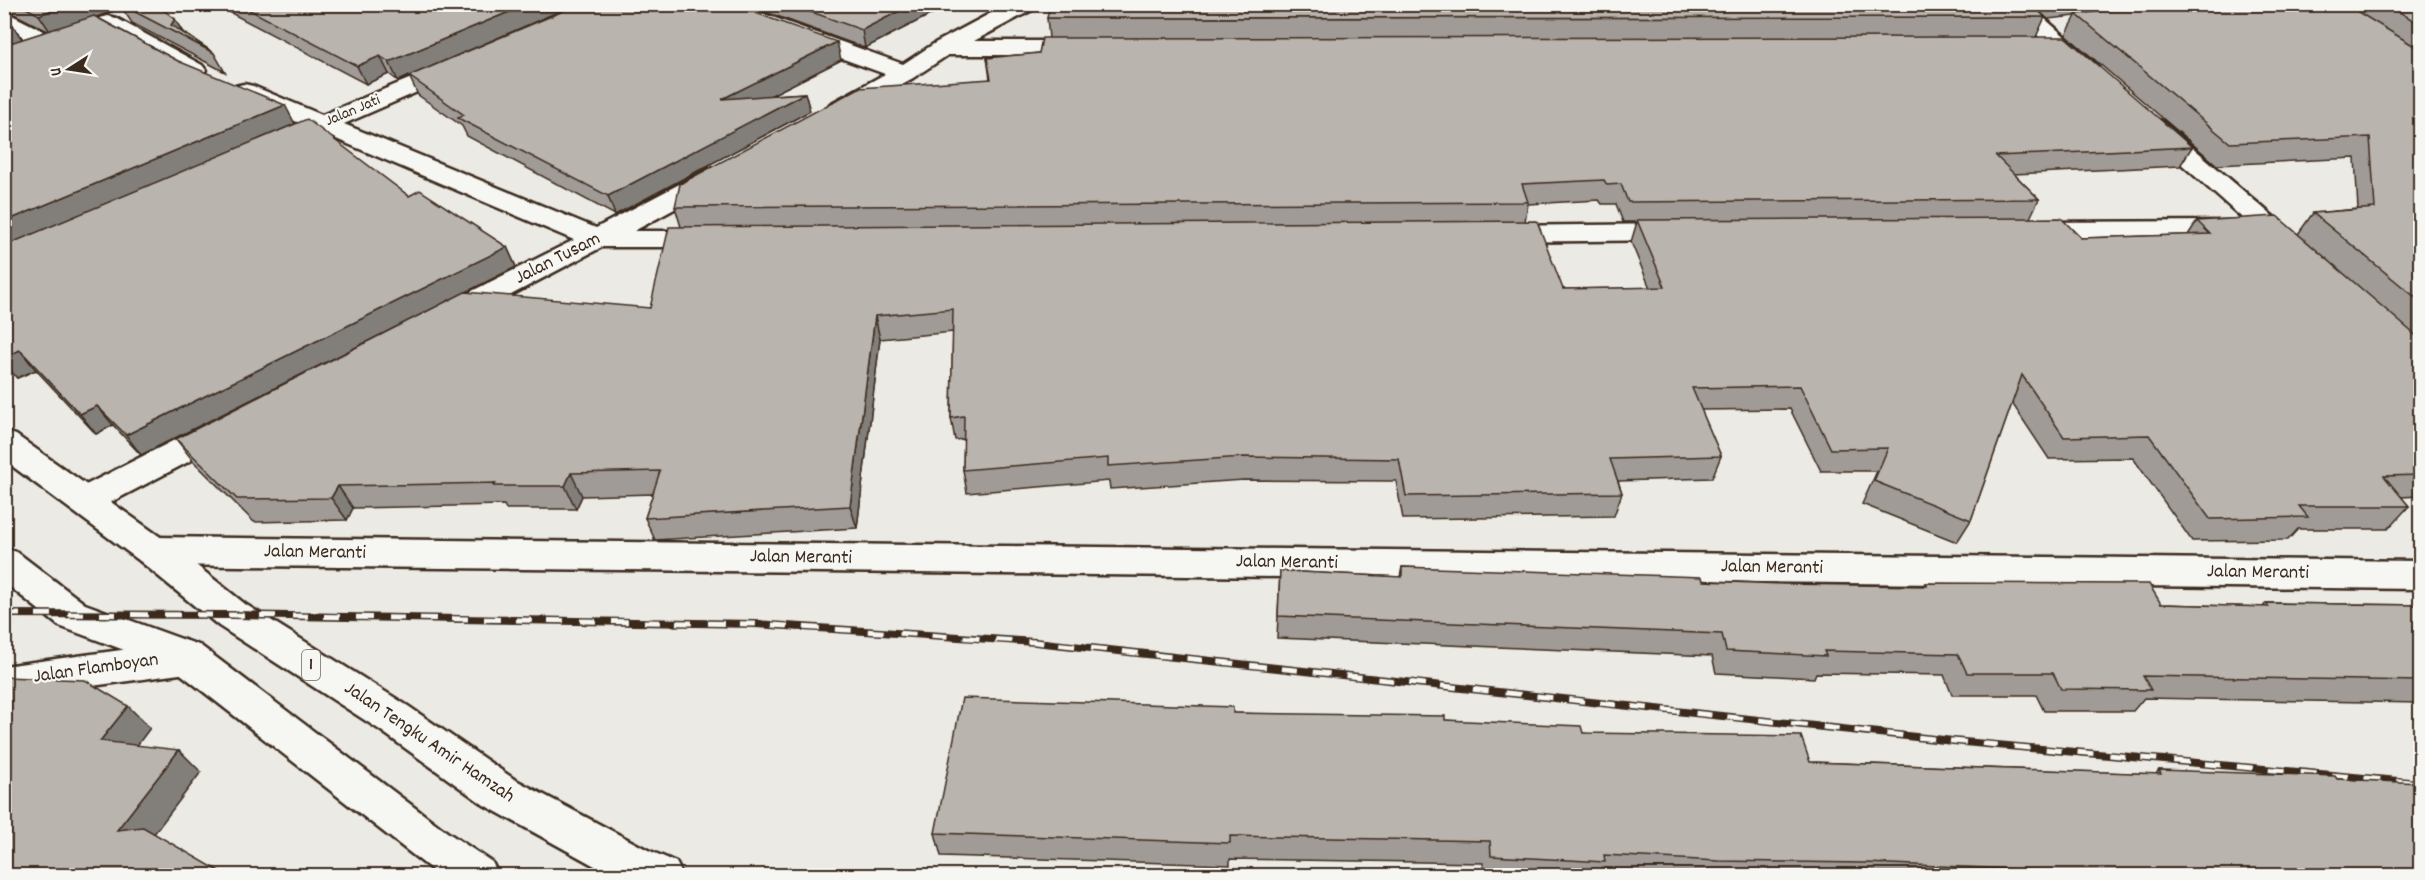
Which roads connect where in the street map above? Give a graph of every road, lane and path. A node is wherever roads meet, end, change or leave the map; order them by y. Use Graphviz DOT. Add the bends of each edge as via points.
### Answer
graph roads {
  1 [pos="713,4"];
  2 [pos="1026,4"];
  3 [pos="2014,4"];
  4 [pos="139,12"];
  5 [pos="4,18"];
  6 [pos="79,33"];
  7 [pos="943,48"];
  8 [pos="1110,48"];
  9 [pos="27,51"];
  10 [pos="475,59"];
  11 [pos="905,73"];
  12 [pos="2106,85"];
  13 [pos="2132,107"];
  14 [pos="823,117"];
  15 [pos="324,123"];
  16 [pos="292,137"];
  17 [pos="741,162"];
  18 [pos="2271,228"];
  19 [pos="2008,230"];
  20 [pos="1709,232"];
  21 [pos="1470,234"];
  22 [pos="741,238"];
  23 [pos="597,239"];
  24 [pos="2315,267"];
  25 [pos="419,330"];
  26 [pos="251,416"];
  27 [pos="4,443"];
  28 [pos="84,501"];
  29 [pos="153,551"];
  30 [pos="4,562"];
  31 [pos="2421,575"];
  32 [pos="187,657"];
  33 [pos="4,682"];
  34 [pos="477,876"];
  35 [pos="661,876"];
  1 -- 11 [label="street"];
  2 -- 7 [label="street"];
  3 -- 12 [label="street" via="2034,37 2070,36"];
  4 -- 6 [label="street"];
  5 -- 6 [label="street"];
  6 -- 9 [label="street"];
  6 -- 15 [label="street" via="198,72"];
  7 -- 8 [label="street"];
  7 -- 11 [label="street"];
  10 -- 15 [label="street, Jalan Jati"];
  11 -- 14 [label="street"];
  13 -- 18 [label="street"];
  15 -- 16 [label="street, Jalan Jati"];
  15 -- 23 [label="street"];
  17 -- 23 [label="street, Jalan Tusam"];
  18 -- 19 [label="street"];
  18 -- 24 [label="street"];
  20 -- 21 [label="street"];
  22 -- 23 [label="street"];
  23 -- 25 [label="street, Jalan Tusam"];
  26 -- 28 [label="street"];
  27 -- 28 [label="street, Jalan Tengku Amir Hamzah / 1"];
  28 -- 29 [label="street, Jalan Tengku Amir Hamzah / 1"];
  29 -- 31 [label="street, Jalan Meranti"];
  29 -- 35 [label="street, Jalan Tengku Amir Hamzah / 1" via="232,615 394,718 500,792"];
  30 -- 32 [label="street" via="72,615"];
  32 -- 33 [label="street, Jalan Flamboyan"];
  32 -- 34 [label="street" via="432,846"];
}
